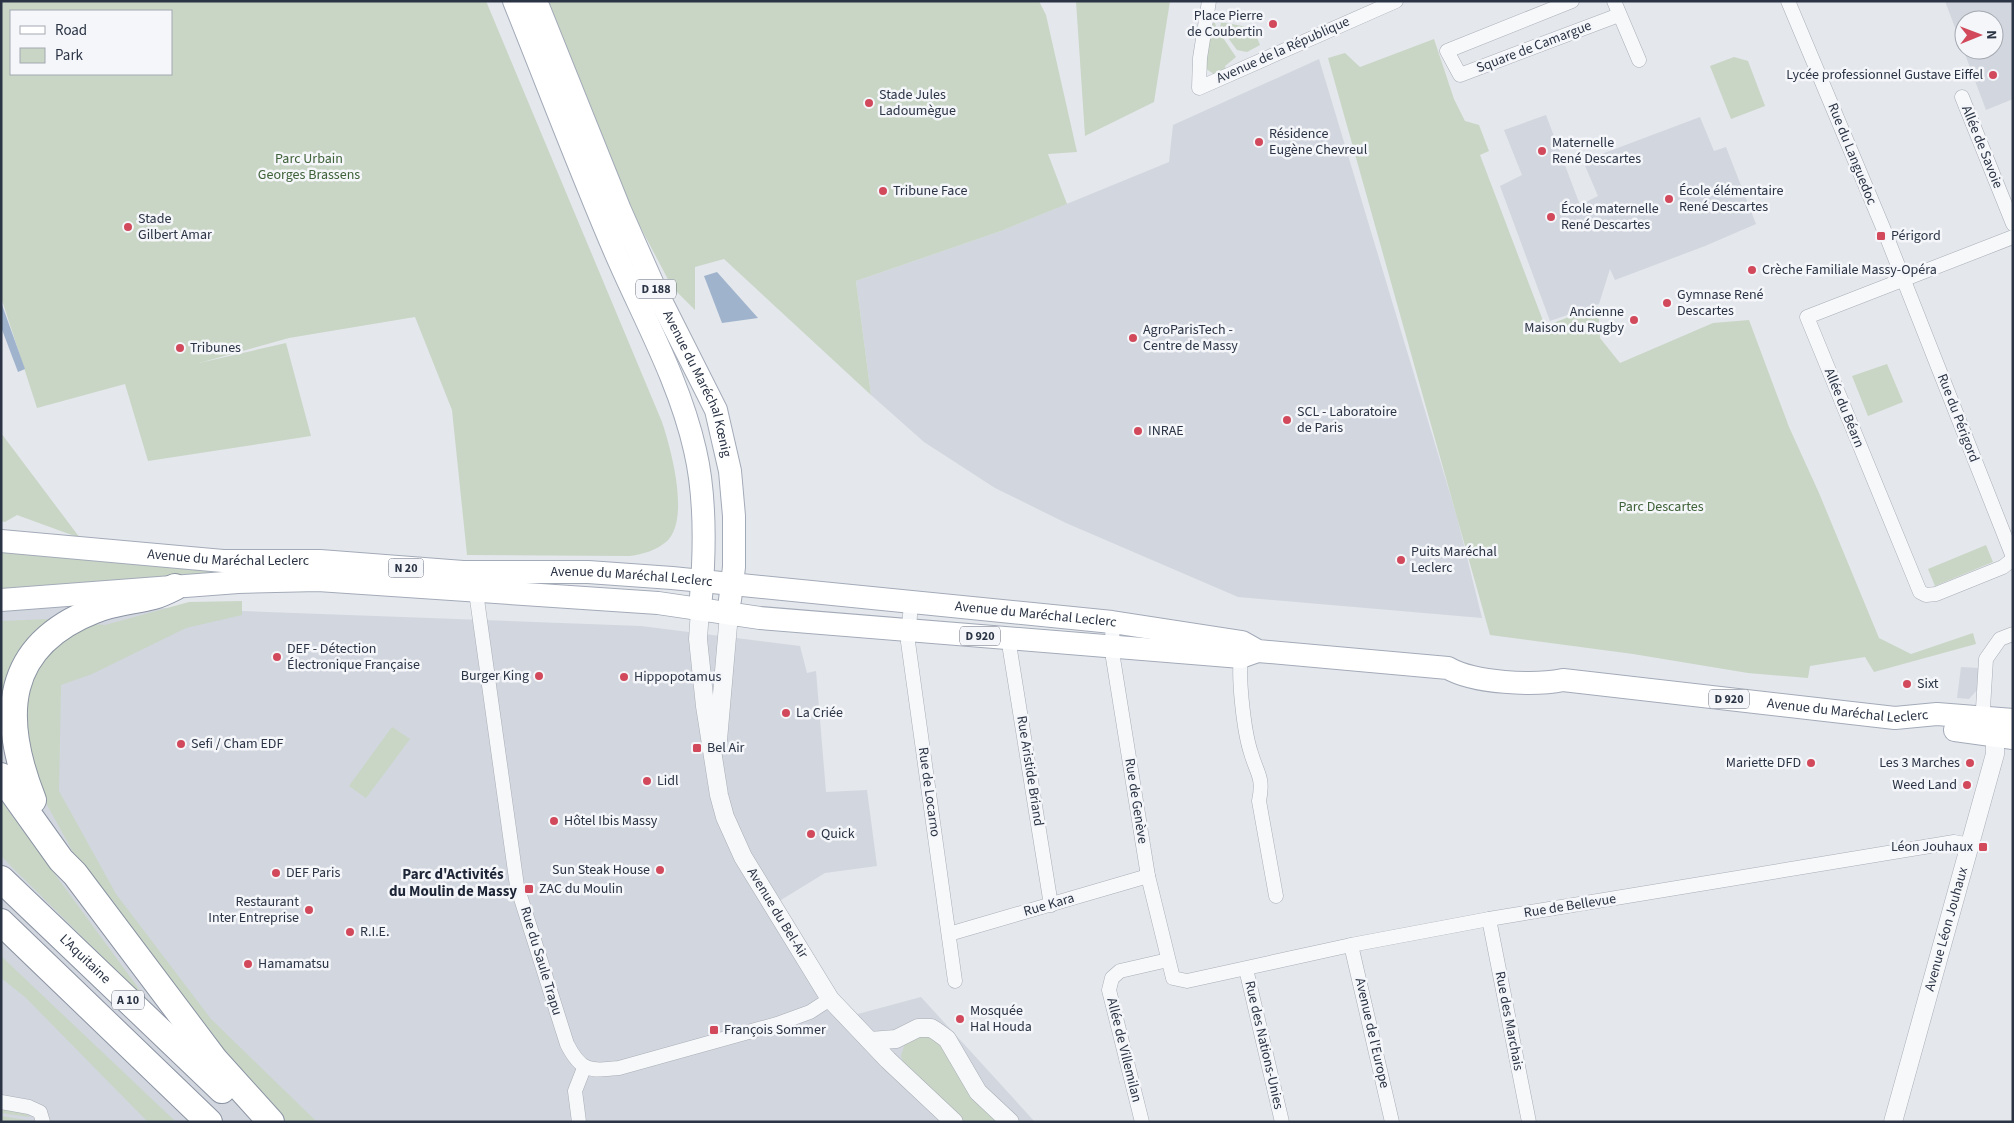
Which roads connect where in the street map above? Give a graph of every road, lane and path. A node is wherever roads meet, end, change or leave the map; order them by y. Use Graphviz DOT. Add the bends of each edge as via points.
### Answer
graph roads {
  1 [pos="514,1"];
  2 [pos="536,1"];
  3 [pos="1209,1"];
  4 [pos="1396,1"];
  5 [pos="1572,1"];
  6 [pos="1614,1"];
  7 [pos="1788,1"];
  8 [pos="1620,15"];
  9 [pos="1639,60"];
  10 [pos="1962,97"];
  11 [pos="2013,224"];
  12 [pos="2013,237"];
  13 [pos="1902,280"];
  14 [pos="1,540"];
  15 [pos="2013,558"];
  16 [pos="703,582"];
  17 [pos="732,584"];
  18 [pos="175,587"];
  19 [pos="476,592"];
  20 [pos="1,600"];
  21 [pos="911,602"];
  22 [pos="700,610"];
  23 [pos="729,614"];
  24 [pos="1112,622"];
  25 [pos="908,631"];
  26 [pos="2013,634"];
  27 [pos="1011,638"];
  28 [pos="1112,648"];
  29 [pos="1250,654"];
  30 [pos="1999,728"];
  31 [pos="716,768"];
  32 [pos="1,776"];
  33 [pos="1970,845"];
  34 [pos="75,874"];
  35 [pos="1148,876"];
  36 [pos="1,879"];
  37 [pos="1276,896"];
  38 [pos="1051,905"];
  39 [pos="1489,919"];
  40 [pos="1,922"];
  41 [pos="949,934"];
  42 [pos="1352,945"];
  43 [pos="1168,960"];
  44 [pos="1246,969"];
  45 [pos="1173,978"];
  46 [pos="955,981"];
  47 [pos="830,999"];
  48 [pos="901,1036"];
  49 [pos="870,1041"];
  50 [pos="888,1060"];
  51 [pos="584,1068"];
  52 [pos="903,1074"];
  53 [pos="1,1102"];
  54 [pos="42,1117"];
  55 [pos="209,1122"];
  56 [pos="255,1122"];
  57 [pos="271,1122"];
  58 [pos="579,1122"];
  59 [pos="954,1122"];
  60 [pos="1010,1122"];
  61 [pos="1142,1122"];
  62 [pos="1282,1122"];
  63 [pos="1392,1122"];
  64 [pos="1529,1122"];
  65 [pos="1893,1122"];
  1 -- 16 [label="main road, Avenue du Maréchal Kœnig / D 188" via="613,247 674,388 695,449 700,482"];
  2 -- 17 [label="main road, Avenue du Maréchal Kœnig / D 188" via="620,210 716,410 730,471 734,516"];
  3 -- 4 [label="street, Avenue de la République" via="1199,88"];
  5 -- 8 [label="street, Square de Camargue" via="1448,51 1460,75"];
  6 -- 8 [label="street"];
  7 -- 13 [label="street, Rue du Languedoc"];
  8 -- 9 [label="street"];
  10 -- 11 [label="street, Allée de Savoie"];
  12 -- 13 [label="street"];
  13 -- 15 [label="street, Rue du Périgord"];
  13 -- 15 [label="street, Allée du Béarn" via="1807,317 1920,592 1936,594 2003,567"];
  14 -- 16 [label="main road, Avenue du Maréchal Leclerc / N 20" via="223,561 320,562 463,572 588,572"];
  16 -- 17 [label="main road, Avenue du Maréchal Leclerc / N 20"];
  16 -- 22 [label="main road, Avenue du Maréchal Kœnig / D 188"];
  17 -- 21 [label="main road, Avenue du Maréchal Leclerc / D 920"];
  17 -- 23 [label="main road, Avenue du Maréchal Kœnig / D 188"];
  18 -- 19 [label="main road, Avenue du Maréchal Leclerc / N 20" via="318,580"];
  18 -- 20 [label="main road, Avenue du Maréchal Leclerc / N 20"];
  18 -- 34 [label="highway" via="155,596 107,606 71,621 44,640 20,669 11,703 15,758 33,800 72,862"];
  19 -- 22 [label="main road, Avenue du Maréchal Leclerc / N 20" via="658,603"];
  19 -- 51 [label="street, Rue du Saule Trapu" via="517,886 567,1044 574,1059"];
  21 -- 24 [label="main road, Avenue du Maréchal Leclerc / D 920"];
  21 -- 25 [label="street, Rue de Locarno"];
  22 -- 23 [label="main road, Avenue du Maréchal Leclerc / D 920"];
  22 -- 31 [label="street, Avenue du Bel-Air" via="698,640"];
  23 -- 25 [label="main road, Avenue du Maréchal Leclerc / D 920"];
  23 -- 31 [label="street, Avenue du Bel-Air"];
  24 -- 28 [label="street, Rue de Genève"];
  24 -- 29 [label="main road, Avenue du Maréchal Leclerc / D 920" via="1242,642"];
  25 -- 27 [label="main road, Avenue du Maréchal Leclerc / D 920"];
  25 -- 41 [label="street, Rue de Locarno"];
  26 -- 30 [label="street" via="2000,639 1986,659"];
  27 -- 28 [label="main road, Avenue du Maréchal Leclerc / D 920"];
  27 -- 38 [label="street, Rue Aristide Briand" via="1010,650"];
  28 -- 29 [label="main road, Avenue du Maréchal Leclerc / D 920"];
  28 -- 35 [label="street, Rue de Genève"];
  29 -- 30 [label="main road, Avenue du Maréchal Leclerc / D 920" via="1448,668 1463,662 1504,665 1545,670 1563,680"];
  29 -- 37 [label="street" via="1240,681 1251,754 1262,788 1259,801"];
  30 -- 33 [label="street, Avenue Léon Jouhaux"];
  31 -- 47 [label="street, Avenue du Bel-Air" via="726,817 743,857"];
  32 -- 34 [label="highway" via="61,860"];
  33 -- 39 [label="street, Rue de Bellevue" via="1954,842"];
  33 -- 65 [label="street, Avenue Léon Jouhaux"];
  34 -- 57 [label="highway" via="215,1060"];
  35 -- 38 [label="street, Rue Kara"];
  35 -- 43 [label="street, Rue de Genève"];
  36 -- 56 [label="highway, L'Aquitaine / A 10"];
  38 -- 41 [label="street, Rue Kara"];
  39 -- 42 [label="street, Rue de Bellevue"];
  39 -- 64 [label="street, Rue des Marchais"];
  40 -- 55 [label="highway, A 10"];
  41 -- 46 [label="street, Rue de Locarno"];
  42 -- 44 [label="street, Rue de Bellevue"];
  42 -- 63 [label="street, Avenue de l'Europe"];
  43 -- 45 [label="street, Rue de Genève"];
  43 -- 61 [label="street, Allée de Villemilan" via="1120,971 1112,978 1109,990"];
  44 -- 45 [label="street, Rue de Bellevue" via="1187,981"];
  44 -- 62 [label="street, Rue des Nations-Unies"];
  47 -- 49 [label="street, Avenue du Bel-Air"];
  47 -- 51 [label="street" via="810,1012 769,1026 619,1068"];
  48 -- 49 [label="street"];
  48 -- 50 [label="street"];
  48 -- 52 [label="street" via="897,1061"];
  48 -- 60 [label="street" via="918,1028 931,1028 947,1039 978,1092"];
  49 -- 50 [label="street, Avenue du Bel-Air"];
  50 -- 52 [label="street, Avenue du Bel-Air"];
  51 -- 58 [label="street" via="575,1091"];
  52 -- 59 [label="street, Avenue du Bel-Air"];
  53 -- 54 [label="street" via="29,1107"];
}
